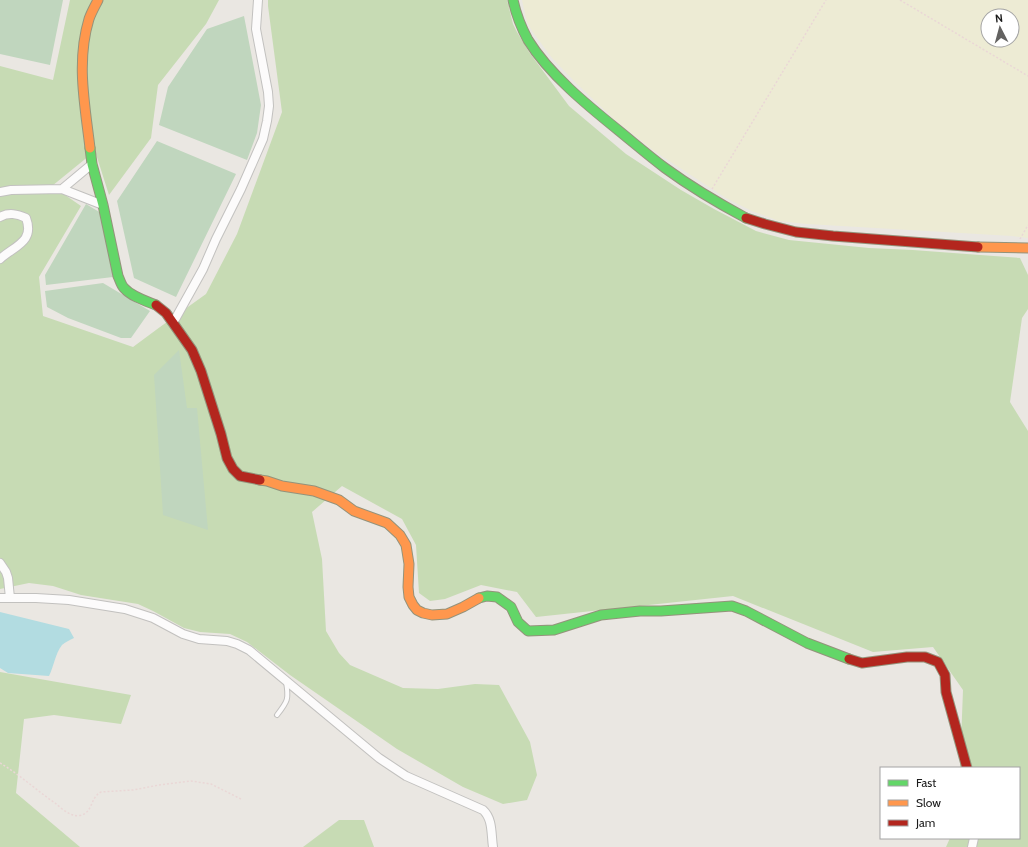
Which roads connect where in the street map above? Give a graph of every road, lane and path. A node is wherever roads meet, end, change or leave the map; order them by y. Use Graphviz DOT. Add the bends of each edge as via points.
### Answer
graph roads {
  1 [pos="98,0"];
  2 [pos="258,0"];
  3 [pos="513,0"];
  4 [pos="826,0"];
  5 [pos="900,0"];
  6 [pos="1028,76"];
  7 [pos="92,164"];
  8 [pos="62,190"];
  9 [pos="0,192"];
  10 [pos="708,197"];
  11 [pos="103,205"];
  12 [pos="0,217"];
  13 [pos="1028,225"];
  14 [pos="1014,247"];
  15 [pos="1028,248"];
  16 [pos="0,259"];
  17 [pos="173,323"];
  18 [pos="0,563"];
  19 [pos="0,598"];
  20 [pos="10,598"];
  21 [pos="285,679"];
  22 [pos="277,715"];
  23 [pos="0,763"];
  24 [pos="967,767"];
  25 [pos="241,799"];
  26 [pos="493,847"];
  1 -- 7 [label="street" via="89,18 83,45 82,78"];
  2 -- 17 [label="street" via="256,29 268,92 267,121 263,139 202,269"];
  3 -- 10 [label="street" via="528,39 557,76 593,110 665,168"];
  4 -- 10 [label="path"];
  5 -- 6 [label="path"];
  7 -- 8 [label="street"];
  7 -- 11 [label="street"];
  8 -- 9 [label="street"];
  8 -- 11 [label="street"];
  10 -- 14 [label="street" via="749,219 796,232"];
  11 -- 17 [label="street" via="118,276 123,286 136,297 158,306 166,312"];
  12 -- 16 [label="street" via="18,214 26,218 29,225 28,234 23,242"];
  13 -- 14 [label="path"];
  14 -- 15 [label="street"];
  17 -- 24 [label="street" via="192,350 201,371 227,458 233,469 240,476 314,491 339,500 354,511 387,523 406,545 409,597 417,610 432,615 447,614 477,598 497,597 511,607 518,622 528,631 541,631 554,630 601,615 732,606 807,643 862,663 924,657 938,662 944,675 946,692"];
  18 -- 20 [label="street" via="8,578"];
  19 -- 20 [label="street"];
  20 -- 21 [label="street" via="69,600 137,612 188,636 237,644 249,650"];
  21 -- 22 [label="lane" via="288,694 285,705"];
  21 -- 26 [label="street" via="379,758 406,776 483,810 489,818"];
  23 -- 25 [label="path" via="40,793 77,816 85,814 100,792 191,781 211,784"];
}
